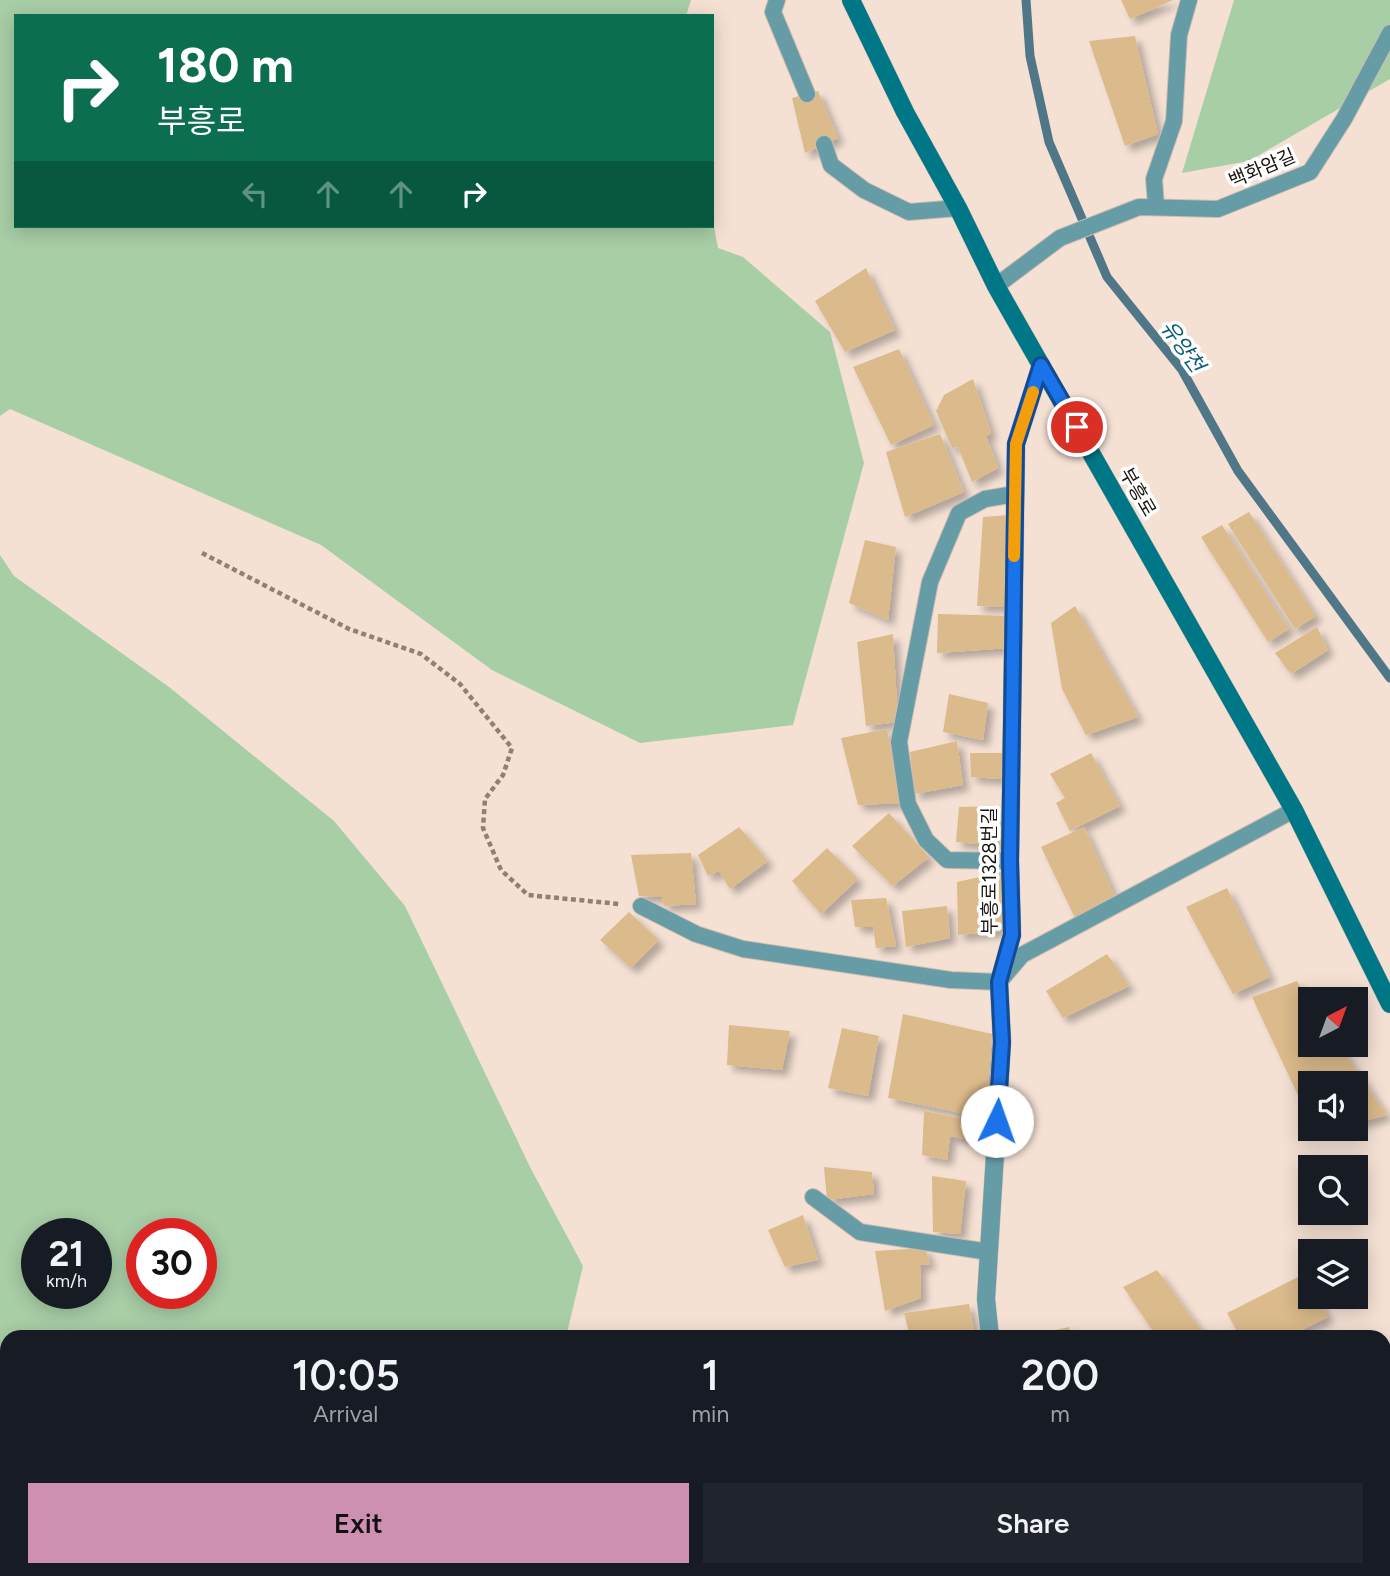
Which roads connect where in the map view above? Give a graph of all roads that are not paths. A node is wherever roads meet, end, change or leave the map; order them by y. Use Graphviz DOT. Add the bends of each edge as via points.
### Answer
graph roads {
  1 [pos="777,0"];
  2 [pos="851,0"];
  3 [pos="1189,0"];
  4 [pos="1390,33"];
  5 [pos="807,94"];
  6 [pos="824,144"];
  7 [pos="1148,206"];
  8 [pos="958,208"];
  9 [pos="996,286"];
  10 [pos="1041,365"];
  11 [pos="1015,494"];
  12 [pos="1294,810"];
  13 [pos="1010,861"];
  14 [pos="641,906"];
  15 [pos="999,982"];
  16 [pos="1390,1004"];
  17 [pos="813,1197"];
  18 [pos="989,1252"];
  19 [pos="989,1330"];
  1 -- 5 [label="lane" via="773,12"];
  2 -- 8 [label="main road, 부흥로"];
  3 -- 7 [label="lane" via="1179,35 1174,121"];
  4 -- 7 [label="lane, 백화암길" via="1310,172 1218,209"];
  6 -- 8 [label="lane" via="831,165 864,191 909,212"];
  7 -- 9 [label="lane" via="1060,237"];
  8 -- 9 [label="main road, 부흥로"];
  9 -- 10 [label="main road, 부흥로"];
  10 -- 11 [label="street, 부흥로1328번길" via="1016,444"];
  10 -- 12 [label="main road, 부흥로"];
  11 -- 13 [label="street, 부흥로1328번길"];
  11 -- 13 [label="lane" via="985,499 959,513 930,583 899,742 908,804 926,840 947,860"];
  12 -- 15 [label="lane" via="1022,955"];
  12 -- 16 [label="main road, 부흥로"];
  13 -- 15 [label="street, 부흥로1328번길" via="1012,935"];
  14 -- 15 [label="lane" via="696,934 743,949 951,980"];
  15 -- 18 [label="street, 부흥로1328번길" via="1002,1042"];
  17 -- 18 [label="lane" via="860,1233"];
  18 -- 19 [label="street, 부흥로1328번길"];
}
